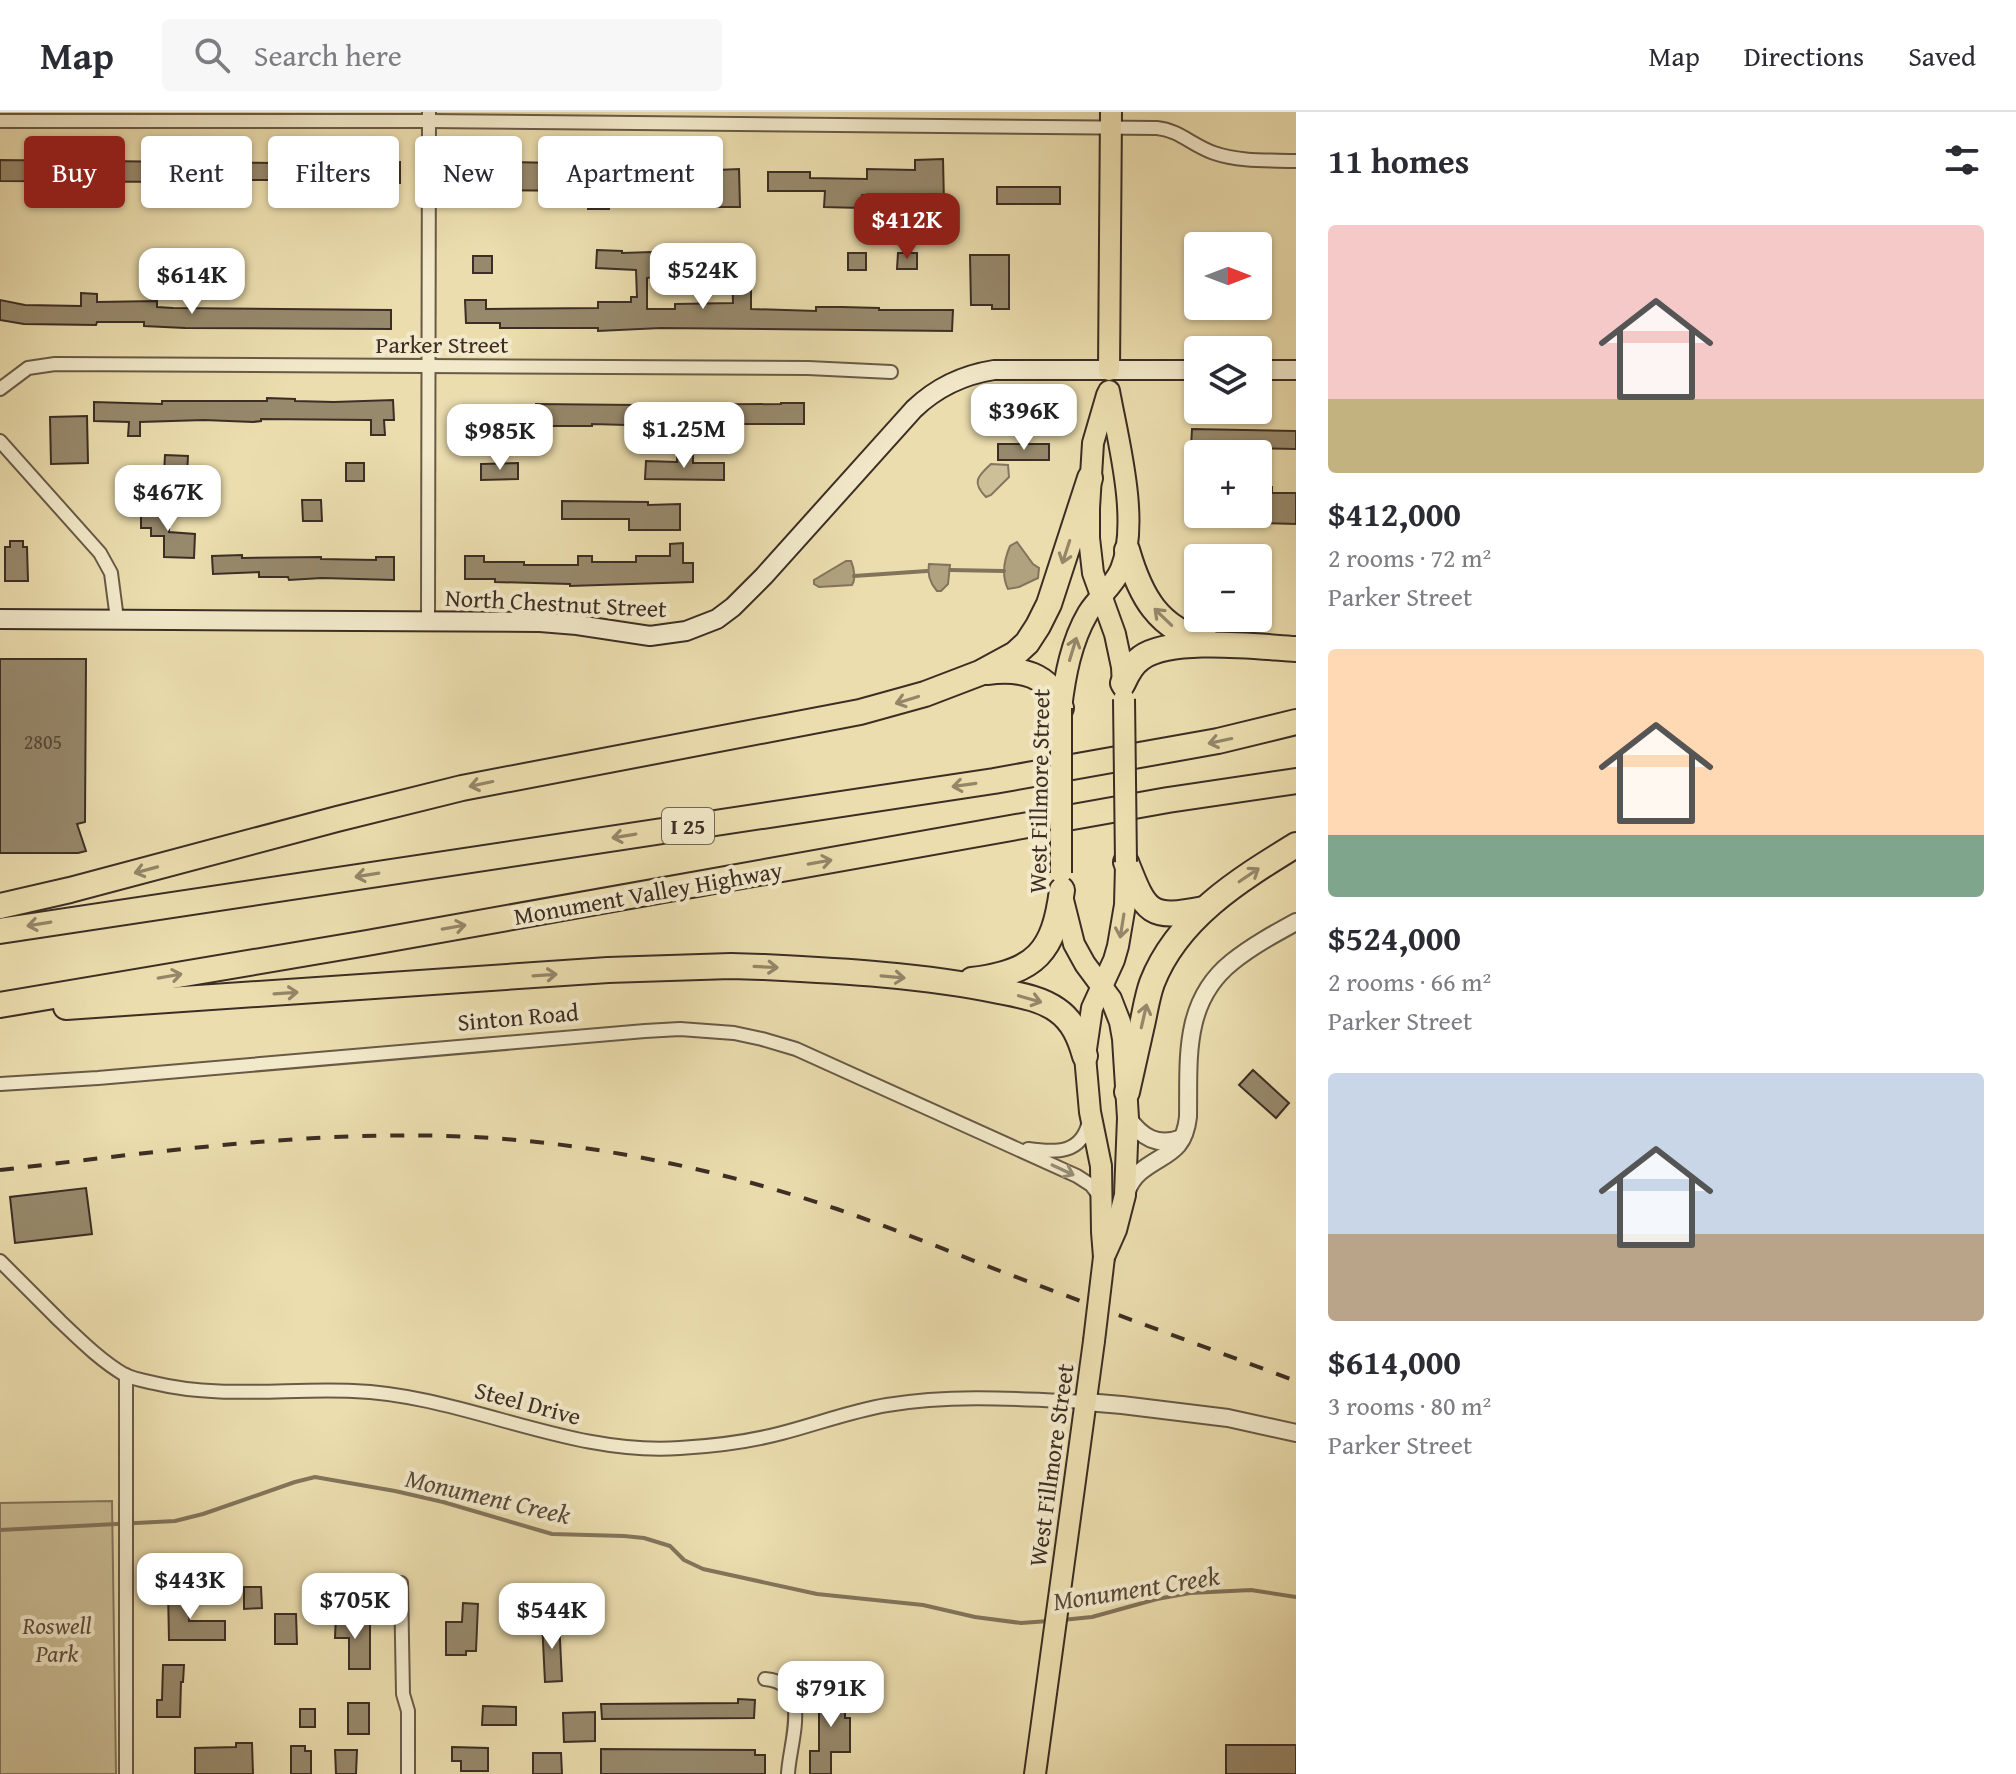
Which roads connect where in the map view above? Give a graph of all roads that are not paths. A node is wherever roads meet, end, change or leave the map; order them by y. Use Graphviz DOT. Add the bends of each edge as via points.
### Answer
graph roads {
  1 [pos="429,117"];
  2 [pos="1111,120"];
  3 [pos="0,121"];
  4 [pos="1296,161"];
  5 [pos="429,366"];
  6 [pos="1109,370"];
  7 [pos="1184,370"];
  8 [pos="1272,370"];
  9 [pos="1296,370"];
  10 [pos="891,372"];
  11 [pos="0,389"];
  12 [pos="1109,391"];
  13 [pos="0,441"];
  14 [pos="1090,478"];
  15 [pos="1127,550"];
  16 [pos="1102,596"];
  17 [pos="0,619"];
  18 [pos="117,619"];
  19 [pos="428,621"];
  20 [pos="1233,646"];
  21 [pos="1296,649"];
  22 [pos="980,673"];
  23 [pos="1124,691"];
  24 [pos="1061,708"];
  25 [pos="1296,722"];
  26 [pos="1296,781"];
  27 [pos="1296,845"];
  28 [pos="1126,862"];
  29 [pos="1062,881"];
  30 [pos="0,906"];
  31 [pos="1204,909"];
  32 [pos="1296,922"];
  33 [pos="0,931"];
  34 [pos="954,982"];
  35 [pos="1101,986"];
  36 [pos="0,1008"];
  37 [pos="1085,1056"];
  38 [pos="0,1084"];
  39 [pos="1127,1092"];
  40 [pos="1090,1112"];
  41 [pos="1128,1118"];
  42 [pos="1182,1138"];
  43 [pos="1017,1148"];
  44 [pos="1125,1195"];
  45 [pos="1102,1201"];
  46 [pos="1104,1257"];
  47 [pos="0,1261"];
  48 [pos="126,1375"];
  49 [pos="1086,1402"];
  50 [pos="1296,1433"];
  51 [pos="401,1583"];
  52 [pos="765,1679"];
  53 [pos="126,1774"];
  54 [pos="408,1774"];
  55 [pos="788,1774"];
  56 [pos="1035,1774"];
  1 -- 2 [label="street"];
  1 -- 3 [label="street"];
  1 -- 5 [label="street"];
  2 -- 4 [label="street" via="1166,129 1211,153 1236,159"];
  2 -- 6 [label="main road, West Fillmore Street"];
  5 -- 10 [label="street, Parker Street"];
  5 -- 11 [label="street, Parker Street" via="55,364 28,368"];
  5 -- 19 [label="street"];
  6 -- 7 [label="main road, North Chestnut Street"];
  6 -- 12 [label="main road, West Fillmore Street"];
  6 -- 19 [label="main road, North Chestnut Street" via="994,370 940,387 914,409 751,590 706,624 650,636 559,623"];
  8 -- 9 [label="main road"];
  12 -- 14 [label="main road, West Fillmore Street" via="1095,436"];
  12 -- 15 [label="main road, West Fillmore Street" via="1125,480"];
  13 -- 18 [label="street" via="100,553 111,573"];
  14 -- 16 [label="main road, West Fillmore Street" via="1091,557"];
  14 -- 22 [label="highway, one-way" via="1038,626 1015,654"];
  15 -- 16 [label="main road, West Fillmore Street" via="1118,575"];
  20 -- 15 [label="highway, one-way" via="1194,638 1169,624 1146,599"];
  16 -- 23 [label="main road, West Fillmore Street" via="1115,634"];
  24 -- 16 [label="main road, West Fillmore Street, one-way" via="1075,640"];
  17 -- 18 [label="main road, North Chestnut Street"];
  18 -- 19 [label="main road, North Chestnut Street"];
  20 -- 21 [label="highway"];
  20 -- 23 [label="highway" via="1155,651 1130,670"];
  22 -- 24 [label="highway" via="1033,675 1051,688"];
  22 -- 30 [label="highway, one-way" via="869,710 475,785"];
  23 -- 28 [label="main road, West Fillmore Street, bridge"];
  24 -- 29 [label="main road, West Fillmore Street, bridge"];
  25 -- 33 [label="highway, I 25, one-way" via="994,781"];
  36 -- 26 [label="highway, Monument Valley Highway, one-way"];
  31 -- 27 [label="highway, one-way"];
  28 -- 31 [label="highway" via="1139,895 1151,908 1170,914"];
  28 -- 35 [label="main road, West Fillmore Street, one-way" via="1118,946"];
  29 -- 34 [label="highway" via="1057,922 1036,957 1002,975"];
  29 -- 35 [label="main road, West Fillmore Street" via="1074,944"];
  39 -- 31 [label="highway, one-way" via="1151,985 1175,941"];
  32 -- 42 [label="street" via="1233,961 1204,994 1191,1036 1188,1117"];
  36 -- 34 [label="highway, one-way" via="653,968 762,967"];
  34 -- 37 [label="highway, one-way" via="1050,1006 1072,1025"];
  35 -- 37 [label="main road, West Fillmore Street" via="1089,1020"];
  35 -- 39 [label="main road, West Fillmore Street" via="1120,1022"];
  37 -- 40 [label="main road, West Fillmore Street"];
  38 -- 43 [label="street, Sinton Road" via="698,1029 796,1049"];
  39 -- 41 [label="main road, West Fillmore Street"];
  40 -- 43 [label="street, Sinton Road" via="1085,1135 1069,1149"];
  40 -- 45 [label="main road, West Fillmore Street"];
  41 -- 42 [label="street" via="1155,1141"];
  41 -- 44 [label="main road, West Fillmore Street"];
  42 -- 44 [label="street" via="1170,1153 1139,1173"];
  43 -- 45 [label="street, Sinton Road, one-way" via="1088,1182"];
  44 -- 46 [label="main road, West Fillmore Street"];
  45 -- 46 [label="main road, West Fillmore Street"];
  46 -- 49 [label="main road, West Fillmore Street, bridge"];
  47 -- 48 [label="street, Steel Drive" via="77,1337"];
  48 -- 49 [label="street, Steel Drive" via="209,1391 385,1393 595,1443 648,1449 743,1442 915,1402"];
  48 -- 53 [label="street"];
  49 -- 50 [label="street" via="1228,1418"];
  49 -- 56 [label="main road, West Fillmore Street"];
  51 -- 54 [label="street"];
  52 -- 55 [label="street" via="789,1690 796,1707"];
}
